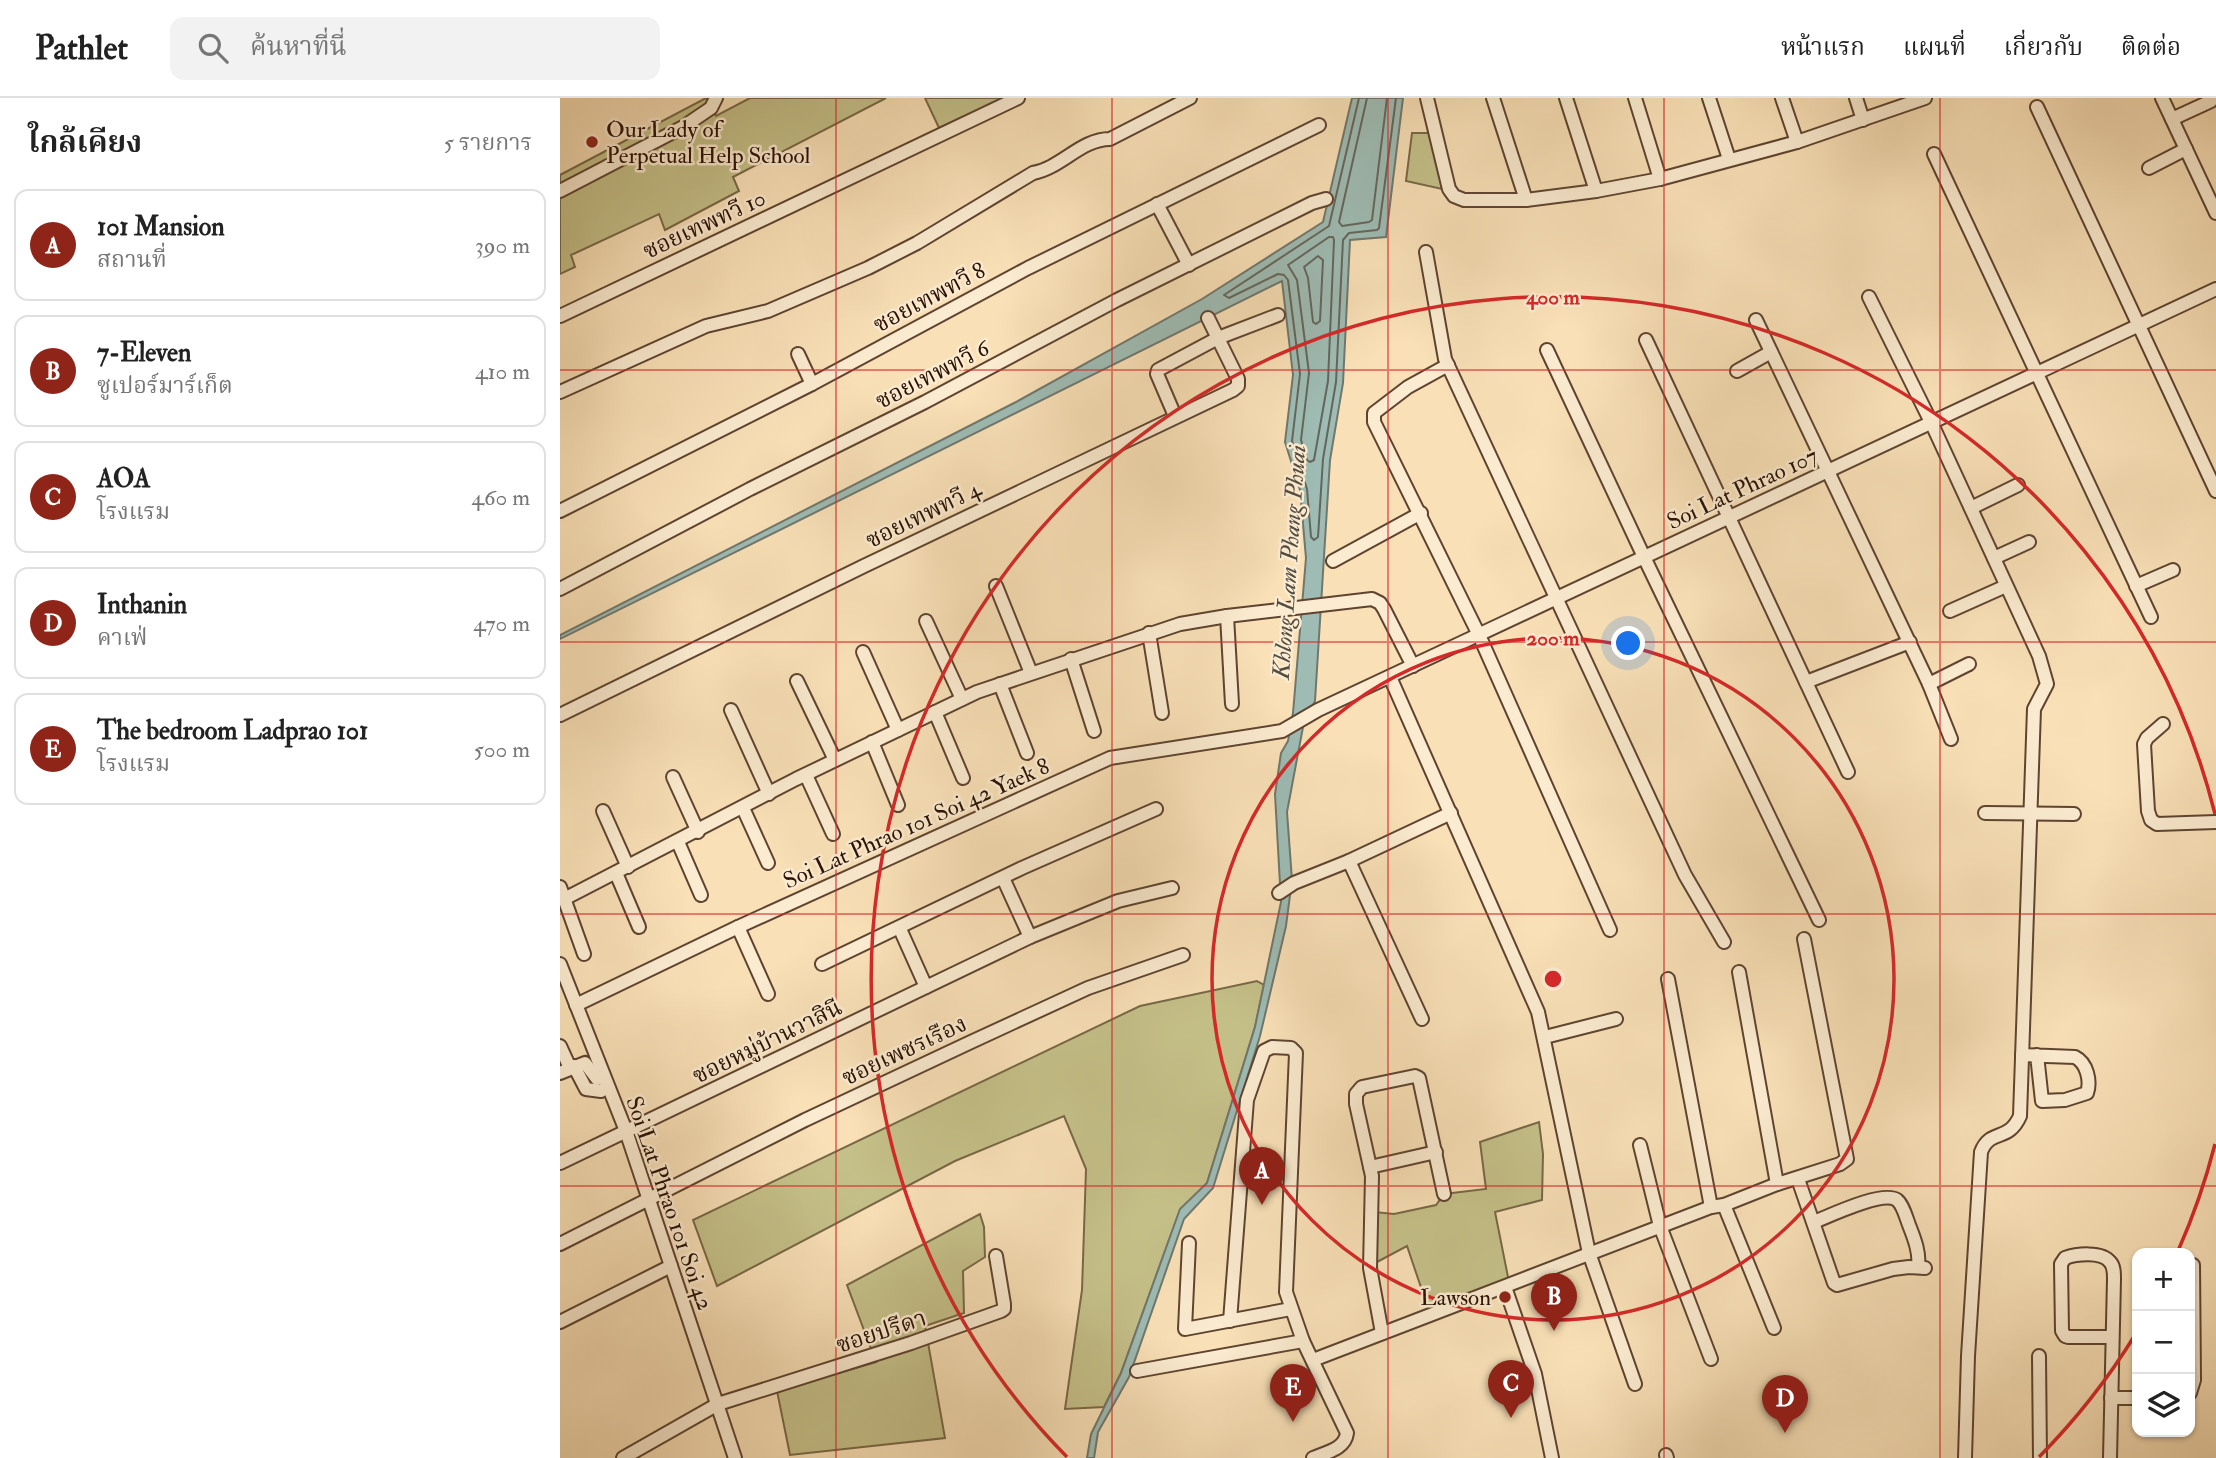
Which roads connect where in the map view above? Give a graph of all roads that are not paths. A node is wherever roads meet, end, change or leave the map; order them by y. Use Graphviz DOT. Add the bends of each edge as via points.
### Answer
graph roads {
  1 [pos="716,98"];
  2 [pos="1018,98"];
  3 [pos="1190,98"];
  4 [pos="1427,98"];
  5 [pos="1493,98"];
  6 [pos="1566,98"];
  7 [pos="1635,98"];
  8 [pos="1709,98"];
  9 [pos="1782,98"];
  10 [pos="1856,98"];
  11 [pos="1925,98"];
  12 [pos="2162,98"];
  13 [pos="2211,101"];
  14 [pos="2037,107"];
  15 [pos="2172,119"];
  16 [pos="1863,120"];
  17 [pos="1319,125"];
  18 [pos="1797,142"];
  19 [pos="2186,149"];
  20 [pos="1934,154"];
  21 [pos="1729,159"];
  22 [pos="2148,168"];
  23 [pos="1660,179"];
  24 [pos="560,191"];
  25 [pos="1596,191"];
  26 [pos="1326,199"];
  27 [pos="1525,200"];
  28 [pos="1157,204"];
  29 [pos="2216,213"];
  30 [pos="1426,252"];
  31 [pos="1189,265"];
  32 [pos="2216,289"];
  33 [pos="1869,297"];
  34 [pos="1278,315"];
  35 [pos="560,316"];
  36 [pos="1208,318"];
  37 [pos="1756,320"];
  38 [pos="2140,325"];
  39 [pos="1218,338"];
  40 [pos="1646,340"];
  41 [pos="1547,350"];
  42 [pos="1771,352"];
  43 [pos="798,354"];
  44 [pos="1448,365"];
  45 [pos="1737,371"];
  46 [pos="2037,373"];
  47 [pos="812,384"];
  48 [pos="560,392"];
  49 [pos="1175,416"];
  50 [pos="1931,422"];
  51 [pos="1829,471"];
  52 [pos="2018,485"];
  53 [pos="2216,491"];
  54 [pos="1970,508"];
  55 [pos="560,511"];
  56 [pos="1421,513"];
  57 [pos="1730,517"];
  58 [pos="2029,542"];
  59 [pos="1644,557"];
  60 [pos="1994,558"];
  61 [pos="1333,561"];
  62 [pos="2173,570"];
  63 [pos="996,586"];
  64 [pos="2006,586"];
  65 [pos="2136,586"];
  66 [pos="560,589"];
  67 [pos="1556,599"];
  68 [pos="1951,611"];
  69 [pos="1233,615"];
  70 [pos="2151,617"];
  71 [pos="926,621"];
  72 [pos="1149,634"];
  73 [pos="1479,635"];
  74 [pos="1910,642"];
  75 [pos="863,652"];
  76 [pos="1071,659"];
  77 [pos="1969,664"];
  78 [pos="1413,666"];
  79 [pos="1031,673"];
  80 [pos="1390,677"];
  81 [pos="797,681"];
  82 [pos="1806,682"];
  83 [pos="1000,684"];
  84 [pos="1929,684"];
  85 [pos="962,699"];
  86 [pos="1232,704"];
  87 [pos="731,710"];
  88 [pos="935,712"];
  89 [pos="1162,713"];
  90 [pos="560,715"];
  91 [pos="2163,724"];
  92 [pos="1288,728"];
  93 [pos="898,730"];
  94 [pos="1094,731"];
  95 [pos="1951,739"];
  96 [pos="872,742"];
  97 [pos="1027,753"];
  98 [pos="835,760"];
  99 [pos="1848,772"];
  100 [pos="806,775"];
  101 [pos="673,778"];
  102 [pos="963,778"];
  103 [pos="769,794"];
  104 [pos="898,805"];
  105 [pos="743,808"];
  106 [pos="1156,809"];
  107 [pos="603,811"];
  108 [pos="1451,813"];
  109 [pos="1985,813"];
  110 [pos="2030,813"];
  111 [pos="2074,814"];
  112 [pos="2216,822"];
  113 [pos="698,832"];
  114 [pos="833,834"];
  115 [pos="678,842"];
  116 [pos="1349,861"];
  117 [pos="768,863"];
  118 [pos="622,870"];
  119 [pos="1003,878"];
  120 [pos="1172,888"];
  121 [pos="562,893"];
  122 [pos="1279,893"];
  123 [pos="701,895"];
  124 [pos="1819,920"];
  125 [pos="639,927"];
  126 [pos="738,927"];
  127 [pos="900,929"];
  128 [pos="1610,930"];
  129 [pos="1030,937"];
  130 [pos="1804,939"];
  131 [pos="1724,942"];
  132 [pos="584,954"];
  133 [pos="1184,955"];
  134 [pos="822,964"];
  135 [pos="561,971"];
  136 [pos="1739,972"];
  137 [pos="1668,979"];
  138 [pos="926,987"];
  139 [pos="768,994"];
  140 [pos="576,1005"];
  141 [pos="1422,1019"];
  142 [pos="1616,1019"];
  143 [pos="1545,1037"];
  144 [pos="560,1046"];
  145 [pos="2022,1055"];
  146 [pos="2037,1055"];
  147 [pos="568,1069"];
  148 [pos="606,1082"];
  149 [pos="625,1131"];
  150 [pos="1640,1145"];
  151 [pos="1436,1152"];
  152 [pos="560,1163"];
  153 [pos="1370,1167"];
  154 [pos="1798,1179"];
  155 [pos="1777,1184"];
  156 [pos="1444,1195"];
  157 [pos="649,1200"];
  158 [pos="1718,1206"];
  159 [pos="1814,1222"];
  160 [pos="1660,1226"];
  161 [pos="1189,1243"];
  162 [pos="560,1244"];
  163 [pos="1589,1253"];
  164 [pos="996,1256"];
  165 [pos="671,1266"];
  166 [pos="1506,1287"];
  167 [pos="1291,1309"];
  168 [pos="2193,1311"];
  169 [pos="1230,1321"];
  170 [pos="560,1322"];
  171 [pos="1774,1328"];
  172 [pos="1382,1333"];
  173 [pos="2112,1337"];
  174 [pos="1303,1341"];
  175 [pos="2039,1356"];
  176 [pos="1711,1359"];
  177 [pos="1313,1360"];
  178 [pos="1137,1371"];
  179 [pos="2194,1374"];
  180 [pos="1635,1384"];
  181 [pos="2111,1398"];
  182 [pos="2132,1398"];
  183 [pos="718,1404"];
  184 [pos="623,1458"];
  185 [pos="735,1458"];
  186 [pos="1313,1458"];
  187 [pos="1552,1458"];
  188 [pos="1965,1458"];
  189 [pos="2040,1458"];
  190 [pos="2110,1458"];
  1 -- 24 [label="street" via="711,108 683,127"];
  2 -- 35 [label="street, ซอยเทพทวี 10"];
  3 -- 48 [label="street" via="1033,173 868,268 768,311 706,327"];
  4 -- 27 [label="street" via="1454,196"];
  5 -- 27 [label="street"];
  6 -- 25 [label="street"];
  7 -- 23 [label="street"];
  8 -- 21 [label="street"];
  9 -- 18 [label="street"];
  10 -- 16 [label="street"];
  11 -- 16 [label="street"];
  12 -- 15 [label="street"];
  13 -- 15 [label="street"];
  14 -- 38 [label="street"];
  15 -- 19 [label="street"];
  16 -- 18 [label="street"];
  17 -- 28 [label="street, ซอยเทพทวี 8"];
  18 -- 21 [label="street"];
  19 -- 22 [label="street"];
  19 -- 29 [label="street"];
  20 -- 46 [label="street"];
  21 -- 23 [label="street"];
  23 -- 25 [label="street"];
  25 -- 27 [label="street"];
  26 -- 31 [label="street, ซอยเทพทวี 6"];
  28 -- 31 [label="street"];
  28 -- 47 [label="street, ซอยเทพทวี 8"];
  30 -- 44 [label="street"];
  31 -- 66 [label="street, ซอยเทพทวี 6"];
  32 -- 38 [label="street, Soi Lat Phrao 107"];
  33 -- 50 [label="street"];
  34 -- 39 [label="street"];
  36 -- 39 [label="street, ซอยเทพทวี 4"];
  37 -- 42 [label="street"];
  38 -- 46 [label="street, Soi Lat Phrao 107"];
  38 -- 53 [label="street"];
  39 -- 49 [label="street" via="1157,371"];
  39 -- 49 [label="street, ซอยเทพทวี 4" via="1238,386"];
  40 -- 57 [label="street"];
  41 -- 59 [label="street"];
  42 -- 45 [label="street"];
  42 -- 51 [label="street"];
  43 -- 47 [label="street"];
  44 -- 56 [label="street" via="1374,413 1374,422"];
  44 -- 67 [label="street"];
  46 -- 50 [label="street, Soi Lat Phrao 107"];
  46 -- 65 [label="street"];
  47 -- 55 [label="street, ซอยเทพทวี 8"];
  49 -- 90 [label="street, ซอยเทพทวี 4"];
  50 -- 51 [label="street, Soi Lat Phrao 107"];
  50 -- 54 [label="street"];
  51 -- 57 [label="street, Soi Lat Phrao 107"];
  51 -- 74 [label="street"];
  52 -- 54 [label="street"];
  54 -- 60 [label="street"];
  56 -- 61 [label="street"];
  56 -- 73 [label="street"];
  57 -- 59 [label="street, Soi Lat Phrao 107"];
  57 -- 82 [label="street"];
  58 -- 60 [label="street"];
  59 -- 67 [label="street, Soi Lat Phrao 107"];
  59 -- 124 [label="street"];
  60 -- 64 [label="street"];
  62 -- 65 [label="street"];
  63 -- 79 [label="street"];
  64 -- 68 [label="street"];
  64 -- 110 [label="street" via="2047,684 2034,709"];
  65 -- 70 [label="street"];
  67 -- 73 [label="street, Soi Lat Phrao 107"];
  67 -- 131 [label="street" via="1685,875"];
  69 -- 72 [label="street"];
  69 -- 78 [label="street" via="1375,600"];
  69 -- 86 [label="street"];
  71 -- 85 [label="street"];
  72 -- 76 [label="street"];
  72 -- 89 [label="street"];
  73 -- 78 [label="street, Soi Lat Phrao 107"];
  73 -- 128 [label="street"];
  74 -- 82 [label="street"];
  74 -- 84 [label="street"];
  75 -- 93 [label="street"];
  76 -- 79 [label="street"];
  76 -- 94 [label="street"];
  77 -- 84 [label="street"];
  78 -- 80 [label="street, Soi Lat Phrao 107"];
  79 -- 83 [label="street"];
  80 -- 92 [label="street, Soi Lat Phrao 107"];
  80 -- 108 [label="street"];
  81 -- 98 [label="street"];
  82 -- 99 [label="street"];
  83 -- 85 [label="street"];
  83 -- 97 [label="street"];
  84 -- 95 [label="street"];
  85 -- 88 [label="street"];
  87 -- 103 [label="street"];
  88 -- 93 [label="street"];
  88 -- 102 [label="street"];
  91 -- 112 [label="street" via="2144,744 2151,820 2157,824"];
  92 -- 126 [label="street, Soi Lat Phrao 101 Soi 42 Yaek 8" via="1110,758"];
  93 -- 96 [label="street"];
  96 -- 98 [label="street"];
  96 -- 104 [label="street"];
  98 -- 100 [label="street"];
  100 -- 103 [label="street"];
  100 -- 114 [label="street"];
  101 -- 113 [label="street"];
  103 -- 105 [label="street"];
  105 -- 113 [label="street"];
  105 -- 117 [label="street"];
  106 -- 119 [label="street, ซอยหมู่บ้านวาสินี"];
  107 -- 118 [label="street"];
  108 -- 116 [label="street"];
  108 -- 143 [label="street"];
  109 -- 110 [label="street"];
  110 -- 111 [label="street"];
  110 -- 145 [label="street"];
  113 -- 115 [label="street"];
  115 -- 118 [label="street"];
  115 -- 123 [label="street"];
  116 -- 122 [label="street"];
  116 -- 141 [label="street"];
  118 -- 121 [label="street"];
  118 -- 125 [label="street"];
  119 -- 127 [label="street, ซอยหมู่บ้านวาสินี"];
  119 -- 129 [label="street"];
  120 -- 129 [label="street, ซอยหมู่บ้านวาสินี" via="1118,901"];
  121 -- 132 [label="street"];
  126 -- 139 [label="street"];
  126 -- 140 [label="street, Soi Lat Phrao 101 Soi 42 Yaek 8"];
  127 -- 134 [label="street, ซอยหมู่บ้านวาสินี"];
  127 -- 138 [label="street"];
  129 -- 138 [label="street, ซอยหมู่บ้านวาสินี"];
  130 -- 154 [label="street" via="1847,1156 1840,1164"];
  133 -- 157 [label="street, ซอยเพชรเรือง" via="1088,988 805,1119"];
  135 -- 140 [label="street, Soi Lat Phrao 101 Soi 42"];
  136 -- 155 [label="street"];
  137 -- 158 [label="street"];
  138 -- 149 [label="street, ซอยหมู่บ้านวาสินี"];
  140 -- 148 [label="street, Soi Lat Phrao 101 Soi 42"];
  142 -- 143 [label="street"];
  143 -- 163 [label="street"];
  144 -- 147 [label="street"];
  145 -- 146 [label="street"];
  145 -- 188 [label="street" via="2020,1116 2010,1132 1989,1139 1981,1152"];
  146 -- 146 [label="street" via="2042,1101 2087,1093 2086,1071 2079,1058"];
  147 -- 148 [label="street" via="586,1063 595,1078"];
  148 -- 149 [label="street, Soi Lat Phrao 101 Soi 42"];
  149 -- 152 [label="street, ซอยหมู่บ้านวาสินี"];
  149 -- 157 [label="street, Soi Lat Phrao 101 Soi 42"];
  150 -- 160 [label="street"];
  151 -- 153 [label="street"];
  151 -- 153 [label="street" via="1419,1077 1362,1087 1356,1104"];
  151 -- 156 [label="street"];
  153 -- 172 [label="street" via="1370,1268"];
  154 -- 155 [label="street"];
  154 -- 159 [label="street"];
  155 -- 158 [label="street"];
  157 -- 162 [label="street, ซอยเพชรเรือง"];
  157 -- 165 [label="street, Soi Lat Phrao 101 Soi 42"];
  158 -- 160 [label="street"];
  158 -- 171 [label="street"];
  159 -- 159 [label="street" via="1837,1285 1893,1269 1921,1267 1897,1200 1862,1202"];
  160 -- 163 [label="street"];
  160 -- 176 [label="street"];
  161 -- 169 [label="street" via="1185,1329"];
  163 -- 166 [label="street"];
  163 -- 180 [label="street"];
  164 -- 183 [label="street, ซอยปรีดา" via="1004,1304 1001,1311"];
  165 -- 170 [label="street"];
  165 -- 183 [label="street, Soi Lat Phrao 101 Soi 42"];
  166 -- 172 [label="street"];
  166 -- 187 [label="street" via="1535,1374"];
  167 -- 169 [label="street"];
  167 -- 169 [label="street" via="1286,1292 1296,1053 1291,1048 1272,1047 1264,1051 1247,1100"];
  167 -- 174 [label="street"];
  168 -- 179 [label="street"];
  172 -- 177 [label="street"];
  173 -- 173 [label="street" via="2113,1265 2099,1255 2065,1258 2061,1264 2062,1331 2068,1337"];
  173 -- 181 [label="street"];
  174 -- 177 [label="street"];
  174 -- 178 [label="street"];
  175 -- 189 [label="street"];
  177 -- 186 [label="street" via="1347,1433 1341,1446"];
  181 -- 182 [label="street"];
  181 -- 190 [label="street"];
  183 -- 184 [label="street"];
  183 -- 185 [label="street, Soi Lat Phrao 101 Soi 42"];
}
